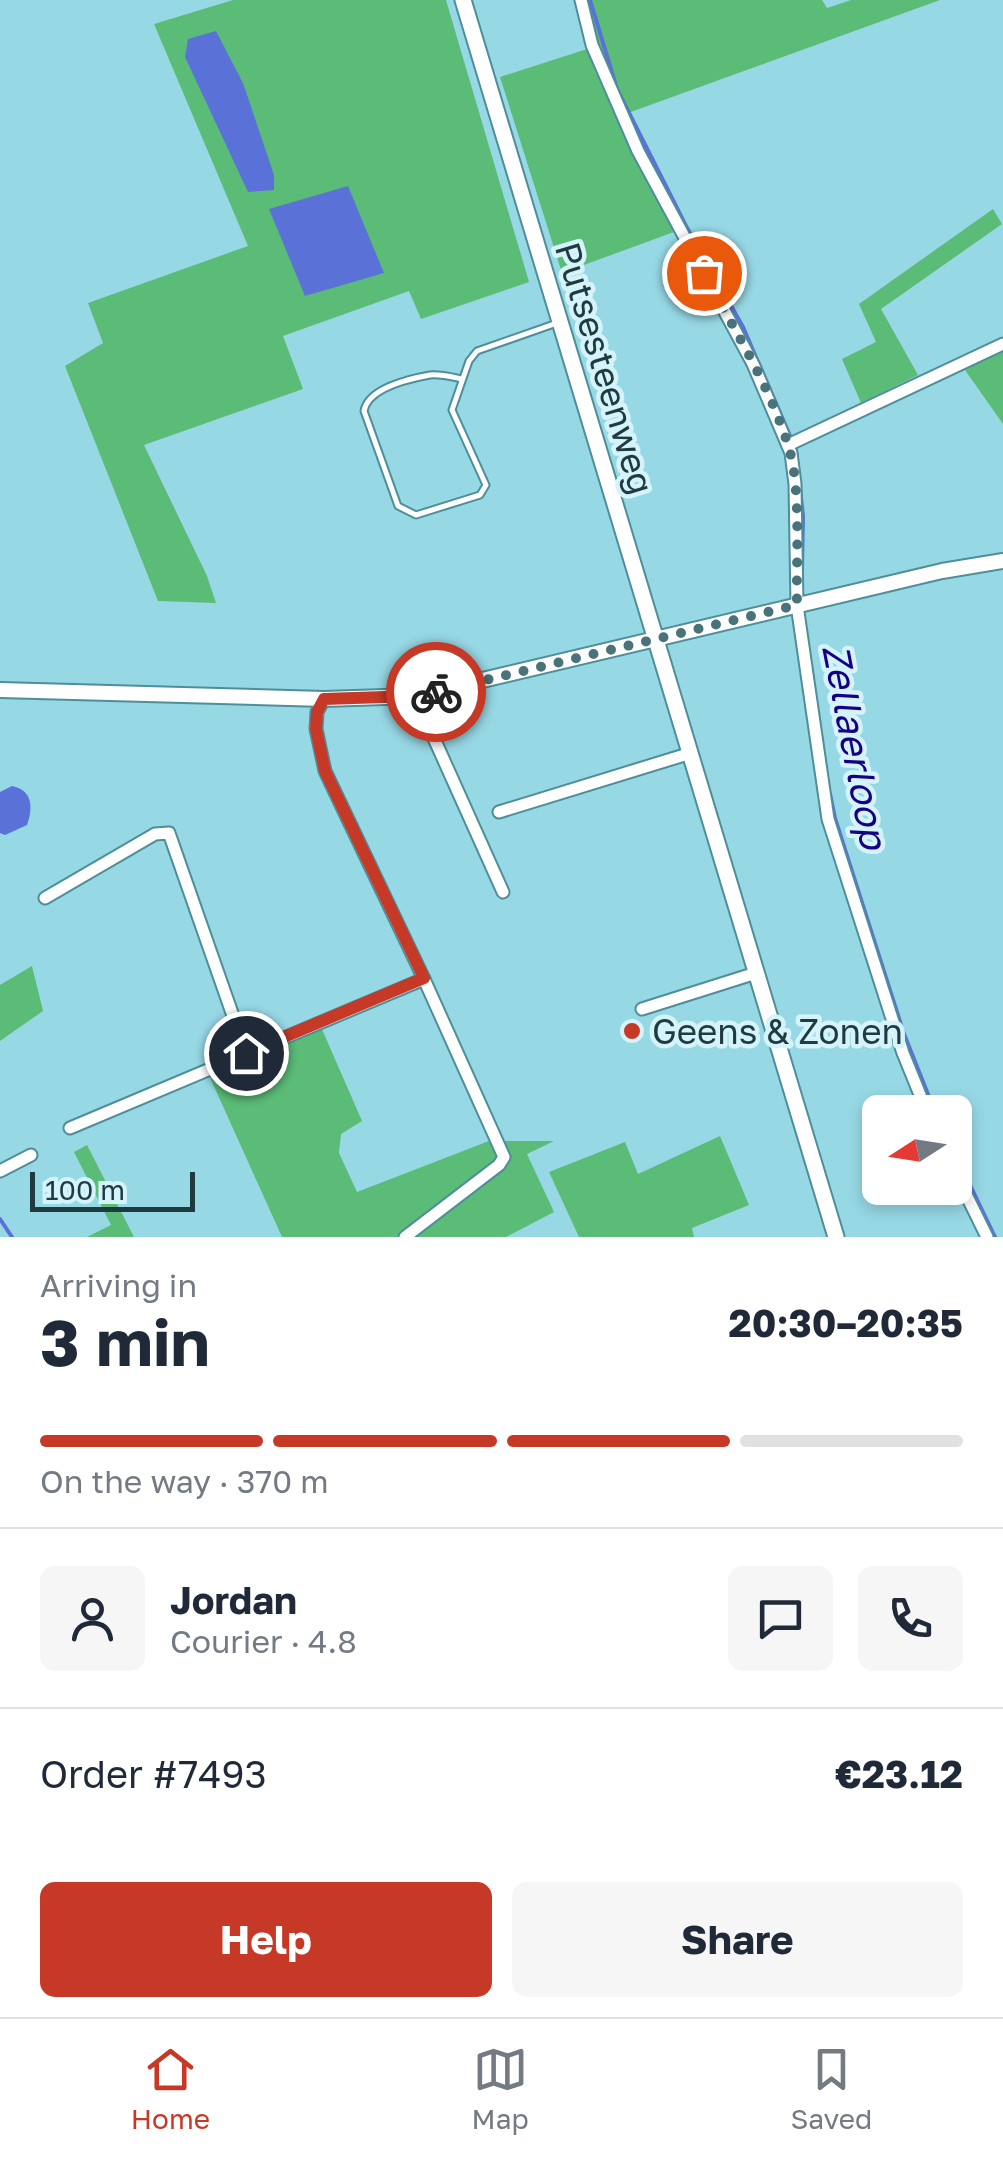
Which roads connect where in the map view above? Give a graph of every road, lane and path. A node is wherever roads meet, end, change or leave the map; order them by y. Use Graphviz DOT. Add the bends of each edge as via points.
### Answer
graph roads {
  1 [pos="463,0"];
  2 [pos="580,0"];
  3 [pos="560,322"];
  4 [pos="1003,344"];
  5 [pos="462,379"];
  6 [pos="788,445"];
  7 [pos="1003,561"];
  8 [pos="797,605"];
  9 [pos="656,639"];
  10 [pos="0,690"];
  11 [pos="415,696"];
  12 [pos="324,699"];
  13 [pos="691,754"];
  14 [pos="499,812"];
  15 [pos="504,892"];
  16 [pos="45,898"];
  17 [pos="756,973"];
  18 [pos="424,978"];
  19 [pos="642,1010"];
  20 [pos="246,1053"];
  21 [pos="919,1095"];
  22 [pos="70,1128"];
  23 [pos="30,1156"];
  24 [pos="0,1171"];
  25 [pos="971,1205"];
  26 [pos="406,1237"];
  27 [pos="836,1237"];
  28 [pos="987,1237"];
  1 -- 3 [label="main road, Putsesteenweg"];
  2 -- 6 [label="street" via="638,151 753,364"];
  3 -- 5 [label="lane" via="477,352"];
  3 -- 9 [label="main road, Putsesteenweg"];
  4 -- 6 [label="street"];
  5 -- 5 [label="lane" via="452,410 486,485 480,495 407,513 392,490 364,412 366,401 433,374"];
  6 -- 8 [label="street"];
  7 -- 8 [label="street"];
  8 -- 9 [label="street"];
  8 -- 21 [label="street" via="828,820"];
  9 -- 11 [label="street"];
  9 -- 13 [label="main road, Putsesteenweg"];
  10 -- 12 [label="street"];
  11 -- 12 [label="street"];
  11 -- 15 [label="street"];
  12 -- 18 [label="street" via="316,729 325,771"];
  13 -- 14 [label="street"];
  13 -- 17 [label="main road, Putsesteenweg"];
  16 -- 20 [label="street" via="155,834 169,833"];
  17 -- 19 [label="street"];
  17 -- 27 [label="main road, Putsesteenweg"];
  18 -- 20 [label="street"];
  18 -- 26 [label="street" via="504,1157"];
  20 -- 22 [label="street"];
  23 -- 24 [label="street"];
  25 -- 28 [label="street"];
}
